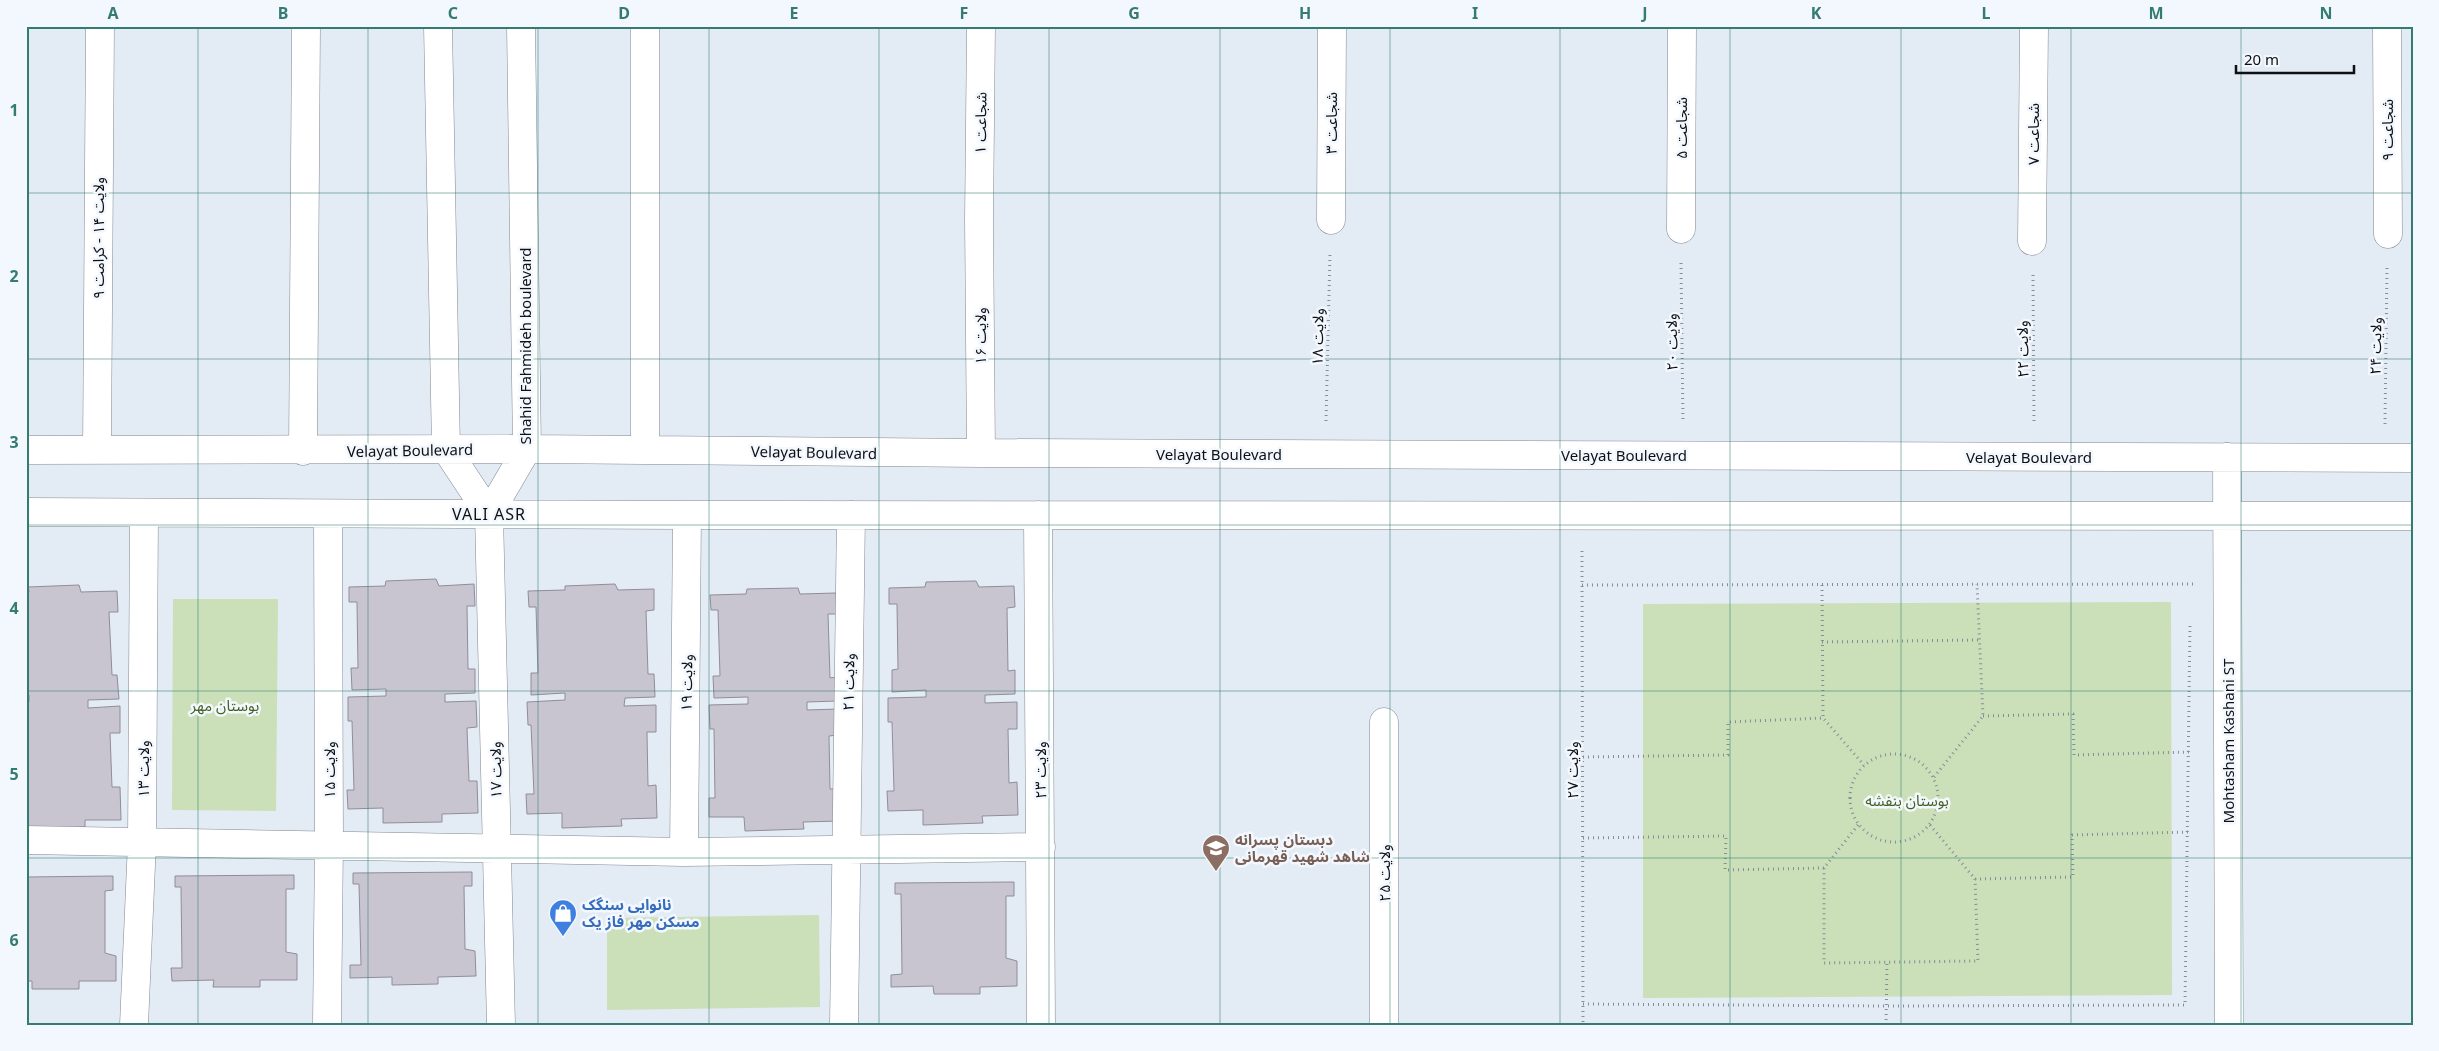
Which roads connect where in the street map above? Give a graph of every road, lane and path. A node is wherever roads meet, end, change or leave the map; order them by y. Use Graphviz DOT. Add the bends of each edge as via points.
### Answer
graph roads {
  1 [pos="100,26"];
  2 [pos="306,26"];
  3 [pos="438,26"];
  4 [pos="521,26"];
  5 [pos="645,26"];
  6 [pos="982,26"];
  7 [pos="1332,26"];
  8 [pos="1682,26"];
  9 [pos="2034,26"];
  10 [pos="2387,26"];
  11 [pos="979,220"];
  12 [pos="1331,220"];
  13 [pos="1681,229"];
  14 [pos="2388,234"];
  15 [pos="2032,241"];
  16 [pos="446,449"];
  17 [pos="527,449"];
  18 [pos="26,450"];
  19 [pos="97,450"];
  20 [pos="645,450"];
  21 [pos="303,451"];
  22 [pos="981,453"];
  23 [pos="1325,454"];
  24 [pos="1684,455"];
  25 [pos="2034,457"];
  26 [pos="2227,457"];
  27 [pos="2385,457"];
  28 [pos="2413,458"];
  29 [pos="26,512"];
  30 [pos="144,513"];
  31 [pos="328,514"];
  32 [pos="490,514"];
  33 [pos="687,515"];
  34 [pos="852,515"];
  35 [pos="1038,515"];
  36 [pos="1583,515"];
  37 [pos="2227,515"];
  38 [pos="2413,516"];
  39 [pos="1977,584"];
  40 [pos="2191,584"];
  41 [pos="1582,585"];
  42 [pos="1822,585"];
  43 [pos="2228,585"];
  44 [pos="2191,594"];
  45 [pos="2191,614"];
  46 [pos="1980,640"];
  47 [pos="1822,642"];
  48 [pos="1983,716"];
  49 [pos="1823,718"];
  50 [pos="1384,722"];
  51 [pos="2189,752"];
  52 [pos="1583,757"];
  53 [pos="1864,765"];
  54 [pos="1934,777"];
  55 [pos="1858,825"];
  56 [pos="1930,825"];
  57 [pos="2189,832"];
  58 [pos="1583,838"];
  59 [pos="26,840"];
  60 [pos="142,842"];
  61 [pos="329,844"];
  62 [pos="497,848"];
  63 [pos="1041,848"];
  64 [pos="845,849"];
  65 [pos="684,852"];
  66 [pos="1824,868"];
  67 [pos="1975,878"];
  68 [pos="1887,963"];
  69 [pos="1583,1004"];
  70 [pos="1887,1006"];
  71 [pos="134,1025"];
  72 [pos="327,1025"];
  73 [pos="501,1025"];
  74 [pos="844,1025"];
  75 [pos="1041,1025"];
  76 [pos="1384,1025"];
  77 [pos="1583,1025"];
  78 [pos="1886,1025"];
  79 [pos="2229,1025"];
  1 -- 19 [label="street, ولایت ۱۴ - کرامت ۹"];
  2 -- 21 [label="street"];
  3 -- 16 [label="street"];
  4 -- 17 [label="street, Shahid Fahmideh boulevard"];
  5 -- 20 [label="street"];
  6 -- 11 [label="street, شجاعت ۱"];
  7 -- 12 [label="street, شجاعت ۳"];
  8 -- 13 [label="street, شجاعت ۵"];
  9 -- 15 [label="street, شجاعت ۷"];
  10 -- 14 [label="street, شجاعت ۹"];
  11 -- 22 [label="street, ولایت ۱۶"];
  12 -- 23 [label="path, ولایت ۱۸"];
  13 -- 24 [label="path, ولایت ۲۰"];
  14 -- 27 [label="path, ولایت ۲۴"];
  15 -- 25 [label="path, ولایت ۲۲"];
  16 -- 17 [label="street, Velayat Boulevard"];
  16 -- 21 [label="street, Velayat Boulevard"];
  16 -- 32 [label="street"];
  17 -- 20 [label="street, Velayat Boulevard"];
  17 -- 32 [label="street, Shahid Fahmideh boulevard"];
  18 -- 19 [label="street, Velayat Boulevard"];
  19 -- 21 [label="street, Velayat Boulevard"];
  20 -- 22 [label="street, Velayat Boulevard"];
  22 -- 23 [label="street, Velayat Boulevard"];
  23 -- 24 [label="street, Velayat Boulevard"];
  24 -- 25 [label="street, Velayat Boulevard"];
  25 -- 26 [label="street, Velayat Boulevard"];
  26 -- 27 [label="street, Velayat Boulevard"];
  26 -- 37 [label="street, Mohtasham Kashani ST"];
  27 -- 28 [label="street, Velayat Boulevard"];
  29 -- 30 [label="street"];
  30 -- 31 [label="street"];
  30 -- 60 [label="street, ولایت ۱۳"];
  31 -- 32 [label="street"];
  31 -- 61 [label="street, ولایت ۱۵"];
  32 -- 33 [label="street"];
  32 -- 62 [label="street, ولایت ۱۷"];
  33 -- 34 [label="street"];
  33 -- 65 [label="street, ولایت ۱۹"];
  34 -- 35 [label="street"];
  34 -- 64 [label="street, ولایت ۲۱"];
  35 -- 36 [label="street"];
  35 -- 63 [label="street, ولایت ۲۳"];
  36 -- 37 [label="street"];
  36 -- 41 [label="path, ولایت ۲۷"];
  37 -- 38 [label="street"];
  37 -- 43 [label="street, Mohtasham Kashani ST"];
  39 -- 40 [label="path"];
  39 -- 42 [label="path"];
  39 -- 46 [label="path"];
  40 -- 43 [label="path"];
  40 -- 44 [label="path"];
  41 -- 42 [label="path"];
  41 -- 52 [label="path, ولایت ۲۷"];
  42 -- 47 [label="path"];
  43 -- 79 [label="street, Mohtasham Kashani ST"];
  45 -- 51 [label="path"];
  46 -- 47 [label="path"];
  46 -- 48 [label="path"];
  47 -- 49 [label="path"];
  48 -- 51 [label="path" via="2073,714 2074,755"];
  48 -- 54 [label="path"];
  49 -- 52 [label="path" via="1728,722 1728,755"];
  49 -- 53 [label="path"];
  50 -- 76 [label="street, ولایت ۲۵"];
  51 -- 57 [label="path"];
  52 -- 58 [label="path, ولایت ۲۷"];
  53 -- 54 [label="path" via="1878,756 1894,753 1910,756 1924,764"];
  53 -- 55 [label="path" via="1854,778 1849,794 1851,811"];
  54 -- 56 [label="path" via="1939,793 1937,810"];
  55 -- 56 [label="path" via="1871,836 1886,842 1902,842 1918,836"];
  55 -- 66 [label="path"];
  56 -- 67 [label="path"];
  57 -- 67 [label="path" via="2072,835 2073,877"];
  57 -- 70 [label="path" via="2185,1005"];
  58 -- 66 [label="path" via="1726,836 1725,870"];
  58 -- 69 [label="path, ولایت ۲۷"];
  59 -- 60 [label="street"];
  60 -- 61 [label="street"];
  60 -- 71 [label="street, ولایت ۱۳"];
  61 -- 62 [label="street"];
  61 -- 72 [label="street, ولایت ۱۵"];
  62 -- 65 [label="street"];
  62 -- 73 [label="street, ولایت ۱۷"];
  63 -- 64 [label="street"];
  63 -- 75 [label="street, ولایت ۲۳"];
  64 -- 65 [label="street"];
  64 -- 74 [label="street, ولایت ۲۱"];
  66 -- 68 [label="path" via="1824,963"];
  67 -- 68 [label="path" via="1978,961"];
  68 -- 70 [label="path"];
  69 -- 70 [label="path"];
  69 -- 77 [label="path, ولایت ۲۷"];
  70 -- 78 [label="path"];
}
